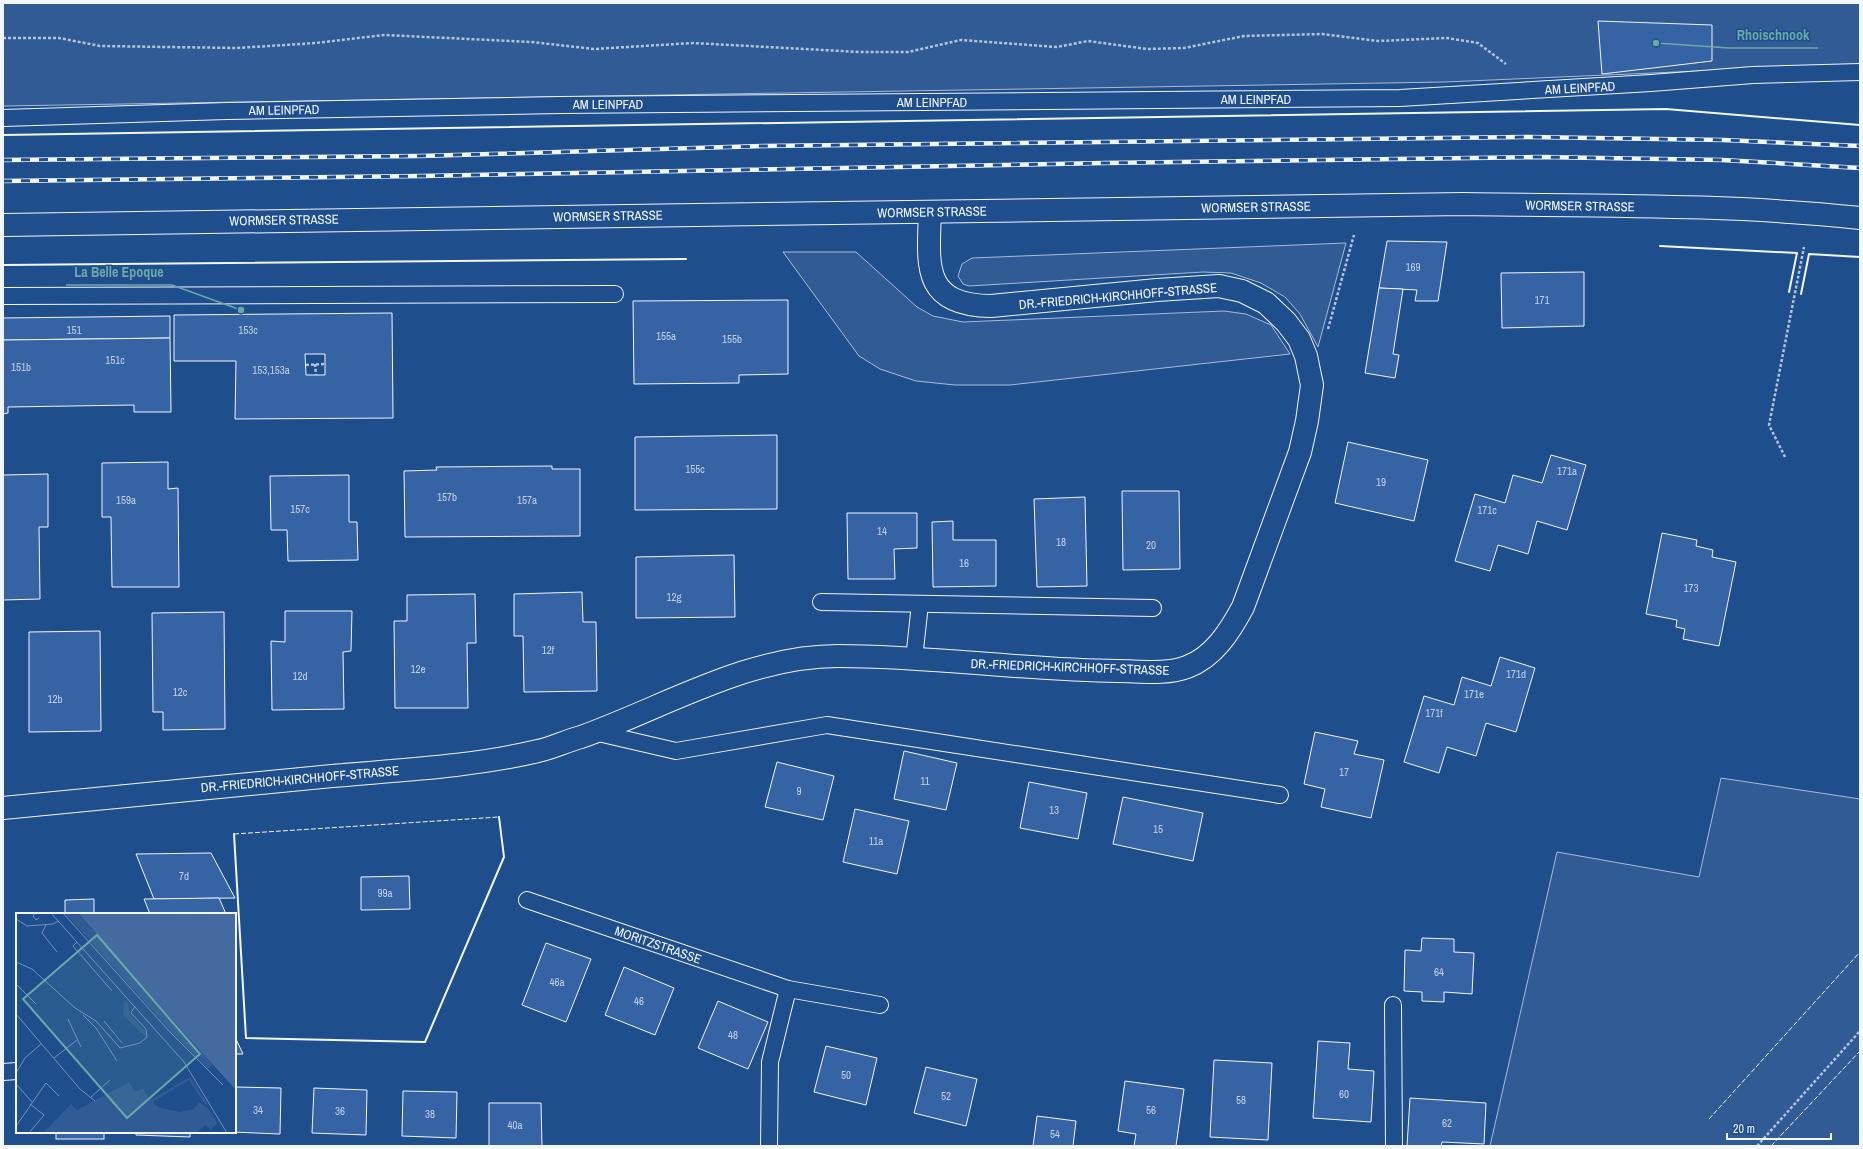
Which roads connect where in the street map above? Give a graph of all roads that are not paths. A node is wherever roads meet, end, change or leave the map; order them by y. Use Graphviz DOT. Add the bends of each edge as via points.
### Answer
graph roads {
  1 [pos="1860,72"];
  2 [pos="3,118"];
  3 [pos="930,212"];
  4 [pos="1860,218"];
  5 [pos="3,225"];
  6 [pos="615,294"];
  7 [pos="3,296"];
  8 [pos="821,602"];
  9 [pos="920,604"];
  10 [pos="1153,608"];
  11 [pos="914,659"];
  12 [pos="594,732"];
  13 [pos="1280,795"];
  14 [pos="3,808"];
  15 [pos="527,900"];
  16 [pos="788,989"];
  17 [pos="880,1005"];
  18 [pos="1393,1006"];
  19 [pos="16,1071"];
  20 [pos="3,1072"];
  21 [pos="769,1146"];
  22 [pos="1394,1146"];
  1 -- 2 [label="lane, AM LEINPFAD" via="1753,75 1400,98 560,105"];
  3 -- 4 [label="street, WORMSER STRASSE" via="1464,204 1648,206 1807,212"];
  3 -- 5 [label="street, WORMSER STRASSE"];
  3 -- 11 [label="street, DR.-FRIEDRICH-KIRCHHOFF-STRASSE" via="930,272 935,283 956,301 972,306 991,306 1197,287 1219,286 1242,291 1266,304 1286,322 1299,339 1306,356 1312,385 1300,452 1243,607 1232,628 1214,650 1191,666 1174,671 1090,670"];
  6 -- 7 [label="lane"];
  8 -- 9 [label="lane"];
  9 -- 10 [label="lane"];
  9 -- 11 [label="lane"];
  11 -- 12 [label="street, DR.-FRIEDRICH-KIRCHHOFF-STRASSE" via="810,657 764,665"];
  12 -- 13 [label="lane" via="676,751 827,725"];
  12 -- 14 [label="street, DR.-FRIEDRICH-KIRCHHOFF-STRASSE" via="540,751 487,760"];
  15 -- 16 [label="lane, MORITZSTRASSE"];
  16 -- 17 [label="lane, MORITZSTRASSE"];
  16 -- 21 [label="lane" via="770,1062"];
  18 -- 22 [label="lane"];
  19 -- 20 [label="lane"];
}
